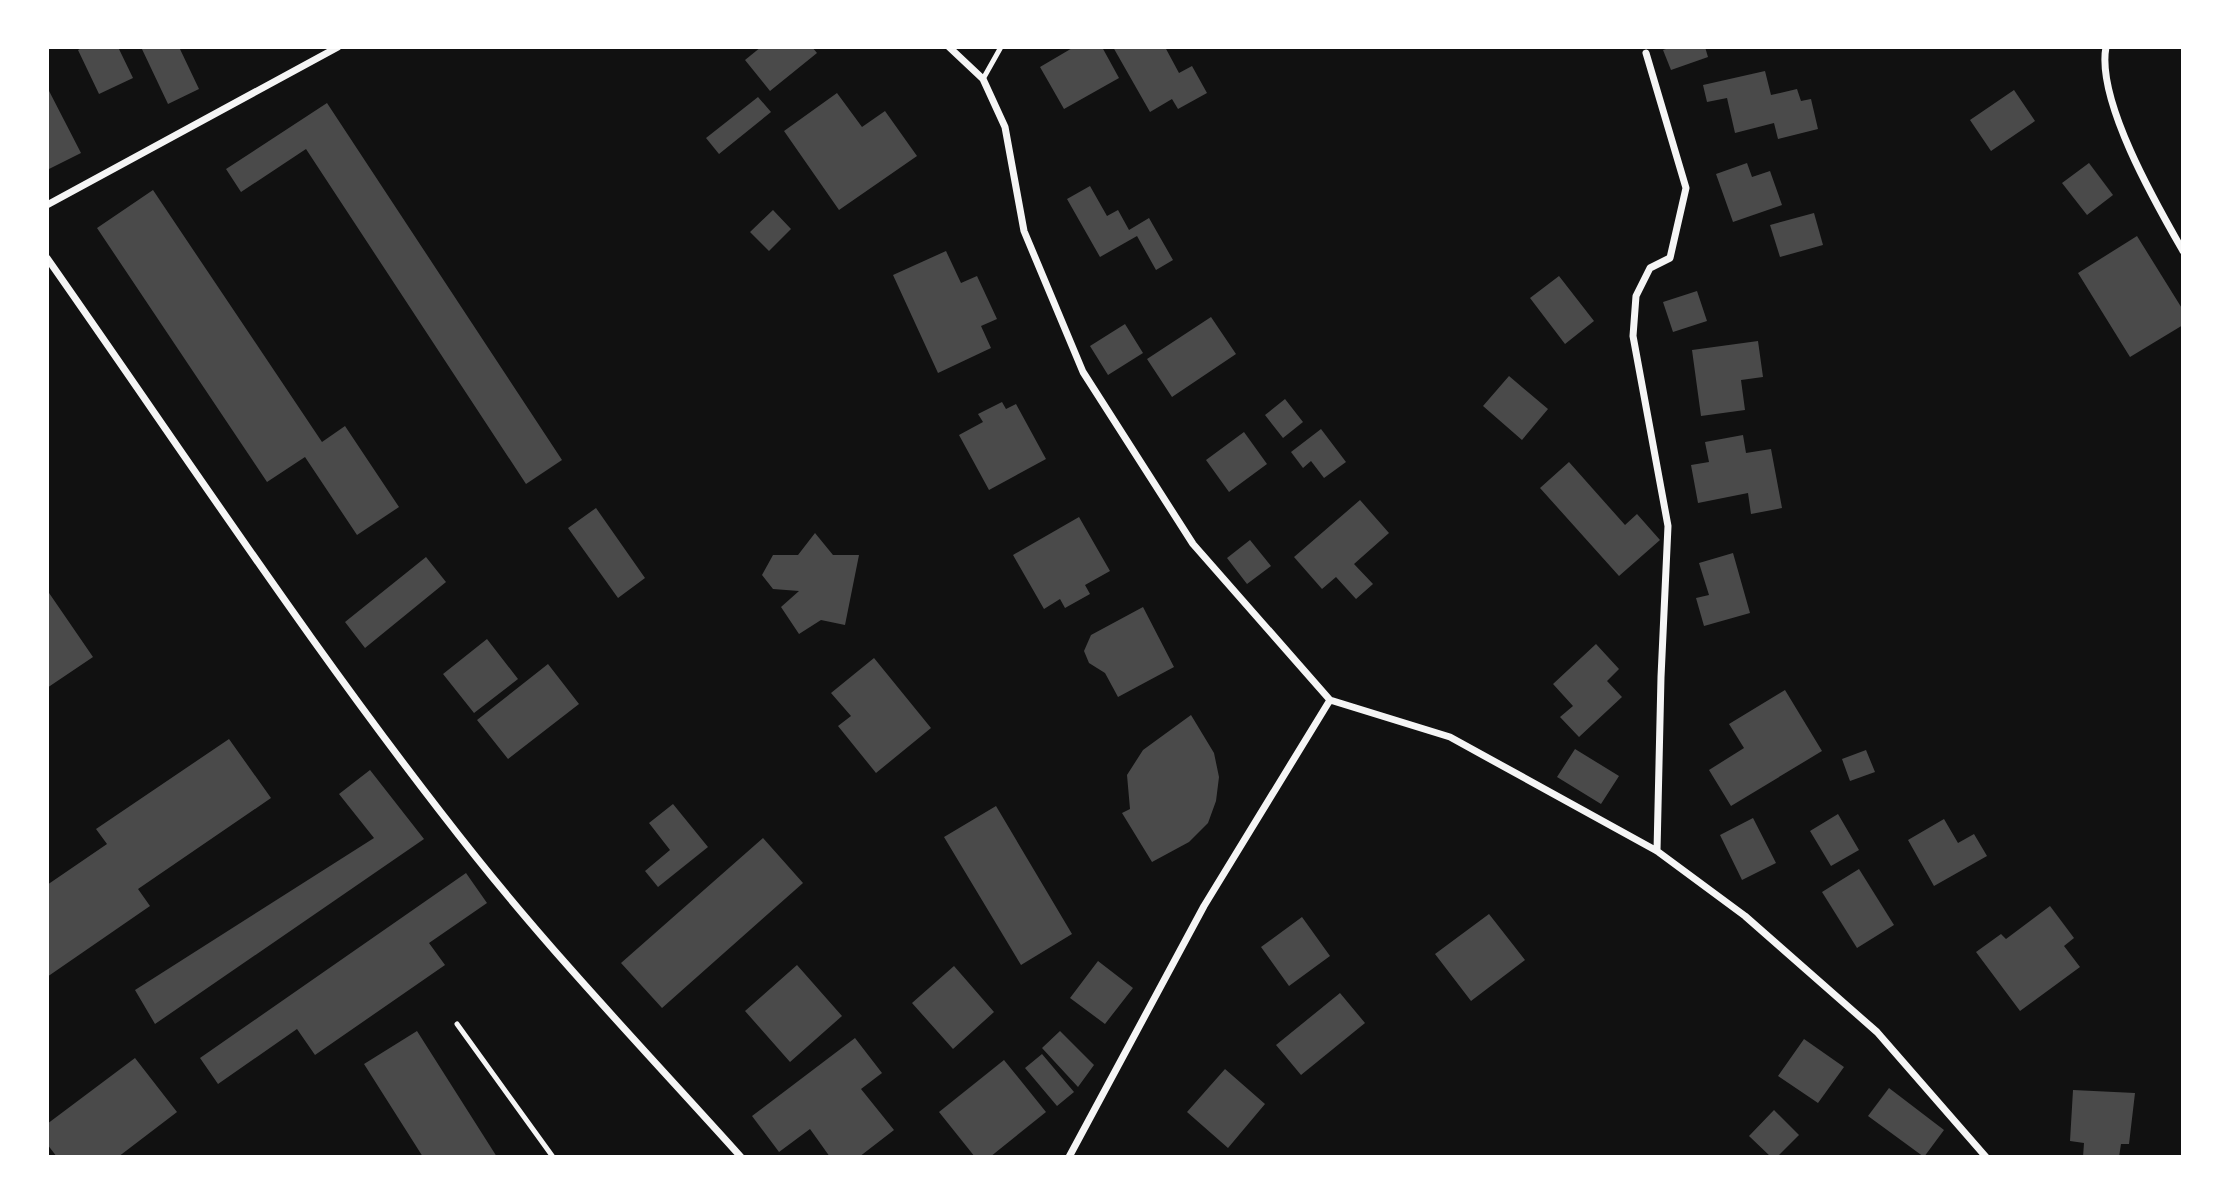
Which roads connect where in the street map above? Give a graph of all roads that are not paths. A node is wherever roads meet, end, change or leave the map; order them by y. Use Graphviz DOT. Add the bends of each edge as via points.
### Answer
graph roads {
  1 [pos="338,47"];
  2 [pos="949,47"];
  3 [pos="1001,47"];
  4 [pos="2106,47"];
  5 [pos="1646,53"];
  6 [pos="984,79"];
  7 [pos="47,205"];
  8 [pos="2183,251"];
  9 [pos="47,258"];
  10 [pos="1330,700"];
  11 [pos="1657,852"];
  12 [pos="457,1024"];
  13 [pos="553,1157"];
  14 [pos="741,1157"];
  15 [pos="1069,1157"];
  16 [pos="1986,1157"];
  1 -- 7 [label="street"];
  2 -- 6 [label="street"];
  3 -- 6 [label="lane"];
  4 -- 8 [label="street" via="2103,63 2114,108 2154,200"];
  5 -- 11 [label="street" via="1686,188 1670,258 1650,268 1636,296 1633,336 1668,526"];
  6 -- 10 [label="street" via="1005,127 1024,232 1083,372 1193,544"];
  9 -- 14 [label="street" via="393,751 555,951"];
  10 -- 11 [label="street" via="1450,737"];
  10 -- 15 [label="street" via="1204,906"];
  11 -- 16 [label="street" via="1745,916 1877,1032"];
  12 -- 13 [label="lane"];
}
